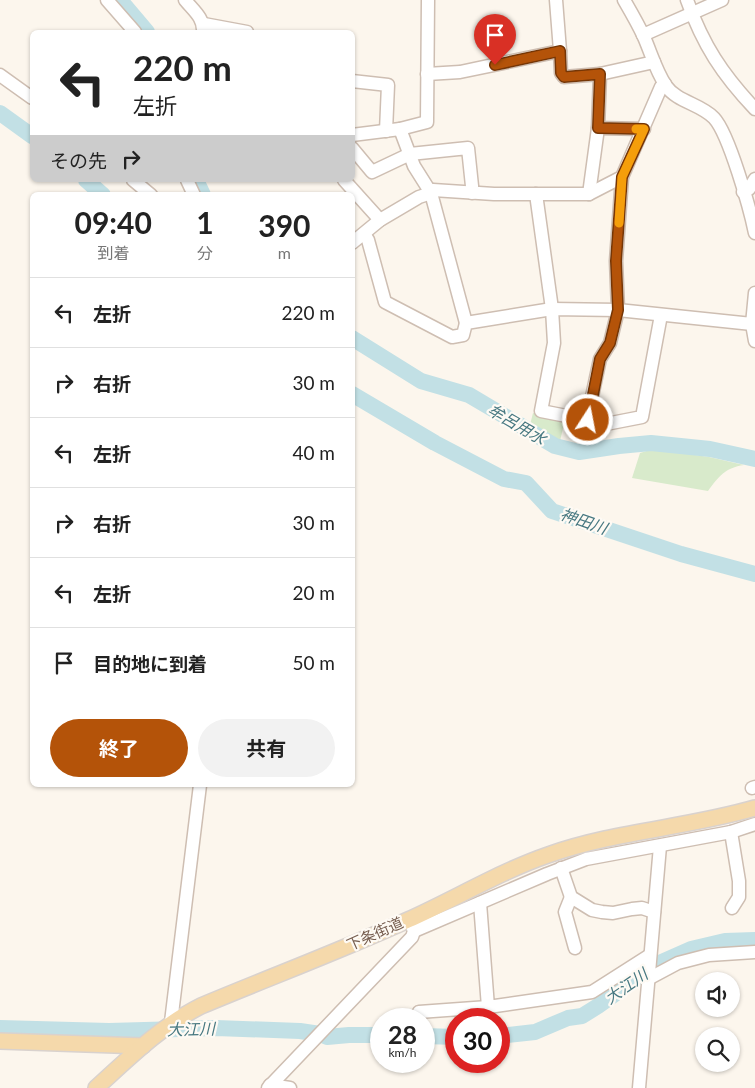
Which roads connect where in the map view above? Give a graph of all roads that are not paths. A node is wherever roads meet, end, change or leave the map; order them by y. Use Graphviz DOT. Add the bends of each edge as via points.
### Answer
graph roads {
  1 [pos="107,0"];
  2 [pos="185,0"];
  3 [pos="428,0"];
  4 [pos="556,0"];
  5 [pos="624,0"];
  6 [pos="687,0"];
  7 [pos="722,0"];
  8 [pos="692,14"];
  9 [pos="204,28"];
  10 [pos="133,30"];
  11 [pos="226,30"];
  12 [pos="643,35"];
  13 [pos="560,51"];
  14 [pos="654,62"];
  15 [pos="427,74"];
  16 [pos="600,74"];
  17 [pos="0,75"];
  18 [pos="355,81"];
  19 [pos="665,84"];
  20 [pos="30,97"];
  21 [pos="755,109"];
  22 [pos="598,128"];
  23 [pos="400,129"];
  24 [pos="644,129"];
  25 [pos="386,131"];
  26 [pos="355,136"];
  27 [pos="355,152"];
  28 [pos="410,154"];
  29 [pos="622,177"];
  30 [pos="755,179"];
  31 [pos="136,182"];
  32 [pos="346,182"];
  33 [pos="148,192"];
  34 [pos="355,192"];
  35 [pos="355,192"];
  36 [pos="743,192"];
  37 [pos="431,193"];
  38 [pos="472,193"];
  39 [pos="536,194"];
  40 [pos="589,194"];
  41 [pos="380,220"];
  42 [pos="755,233"];
  43 [pos="364,234"];
  44 [pos="355,241"];
  45 [pos="755,293"];
  46 [pos="552,309"];
  47 [pos="618,310"];
  48 [pos="661,315"];
  49 [pos="466,323"];
  50 [pos="754,323"];
  51 [pos="755,341"];
  52 [pos="588,420"];
  53 [pos="200,787"];
  54 [pos="755,808"];
  55 [pos="704,820"];
  56 [pos="755,824"];
  57 [pos="731,832"];
  58 [pos="708,837"];
  59 [pos="660,846"];
  60 [pos="560,868"];
  61 [pos="466,891"];
  62 [pos="572,897"];
  63 [pos="477,905"];
  64 [pos="732,908"];
  65 [pos="654,912"];
  66 [pos="412,925"];
  67 [pos="575,948"];
  68 [pos="755,952"];
  69 [pos="650,955"];
  70 [pos="648,979"];
  71 [pos="488,1007"];
  72 [pos="435,1011"];
  73 [pos="169,1024"];
  74 [pos="0,1041"];
  75 [pos="147,1042"];
  76 [pos="269,1087"];
  77 [pos="96,1088"];
  78 [pos="290,1088"];
  79 [pos="638,1088"];
  1 -- 10 [label="street"];
  2 -- 9 [label="street"];
  3 -- 15 [label="street"];
  4 -- 13 [label="street"];
  5 -- 12 [label="street"];
  6 -- 8 [label="street"];
  7 -- 8 [label="street"];
  8 -- 12 [label="street"];
  8 -- 21 [label="street" via="711,54 733,86"];
  9 -- 11 [label="street"];
  12 -- 14 [label="street"];
  13 -- 15 [label="street" via="460,72"];
  13 -- 16 [label="street" via="564,77"];
  14 -- 16 [label="street"];
  14 -- 19 [label="street"];
  15 -- 23 [label="street" via="427,122"];
  16 -- 22 [label="street"];
  17 -- 20 [label="street"];
  18 -- 25 [label="street" via="388,85"];
  19 -- 24 [label="street"];
  19 -- 36 [label="street" via="669,90 714,118 729,147"];
  22 -- 24 [label="street"];
  22 -- 40 [label="street"];
  23 -- 25 [label="street"];
  23 -- 28 [label="street"];
  24 -- 29 [label="street"];
  25 -- 26 [label="street"];
  27 -- 28 [label="street" via="372,172"];
  28 -- 37 [label="street"];
  28 -- 38 [label="street" via="468,148"];
  29 -- 40 [label="street"];
  29 -- 47 [label="street" via="616,261"];
  30 -- 36 [label="street"];
  31 -- 33 [label="street"];
  32 -- 34 [label="street"];
  35 -- 41 [label="street"];
  36 -- 42 [label="street"];
  37 -- 38 [label="street" via="434,190"];
  37 -- 41 [label="street"];
  37 -- 49 [label="street"];
  38 -- 39 [label="street"];
  39 -- 40 [label="street"];
  39 -- 46 [label="street"];
  41 -- 43 [label="street"];
  43 -- 44 [label="street"];
  43 -- 49 [label="street" via="385,302 452,337 463,335"];
  45 -- 50 [label="street"];
  46 -- 47 [label="street"];
  46 -- 49 [label="street"];
  46 -- 52 [label="street" via="554,343 541,411"];
  47 -- 48 [label="street"];
  47 -- 52 [label="street" via="610,343 600,359"];
  48 -- 50 [label="street"];
  48 -- 52 [label="street" via="642,417 606,424"];
  50 -- 51 [label="street"];
  53 -- 73 [label="street"];
  54 -- 55 [label="main road, 下条街道"];
  55 -- 58 [label="street"];
  55 -- 61 [label="main road, 下条街道" via="568,848"];
  56 -- 57 [label="street"];
  57 -- 58 [label="street"];
  57 -- 64 [label="street" via="739,881 738,897"];
  58 -- 59 [label="street"];
  59 -- 60 [label="street" via="599,856"];
  59 -- 65 [label="street"];
  60 -- 62 [label="street"];
  60 -- 63 [label="street"];
  61 -- 63 [label="street"];
  61 -- 66 [label="main road, 下条街道"];
  62 -- 65 [label="street" via="602,912 642,908"];
  62 -- 67 [label="street" via="565,912"];
  63 -- 66 [label="street"];
  63 -- 71 [label="street"];
  65 -- 69 [label="street"];
  66 -- 73 [label="main road, 下条街道" via="339,950 201,1006"];
  66 -- 76 [label="street" via="412,937"];
  68 -- 70 [label="street" via="701,957 678,963"];
  69 -- 70 [label="street"];
  69 -- 71 [label="street" via="592,992"];
  70 -- 79 [label="street"];
  71 -- 72 [label="street"];
  73 -- 75 [label="main road, 下条街道"];
  74 -- 75 [label="main road"];
  75 -- 77 [label="main road, 下条街道"];
  76 -- 78 [label="street"];
}
